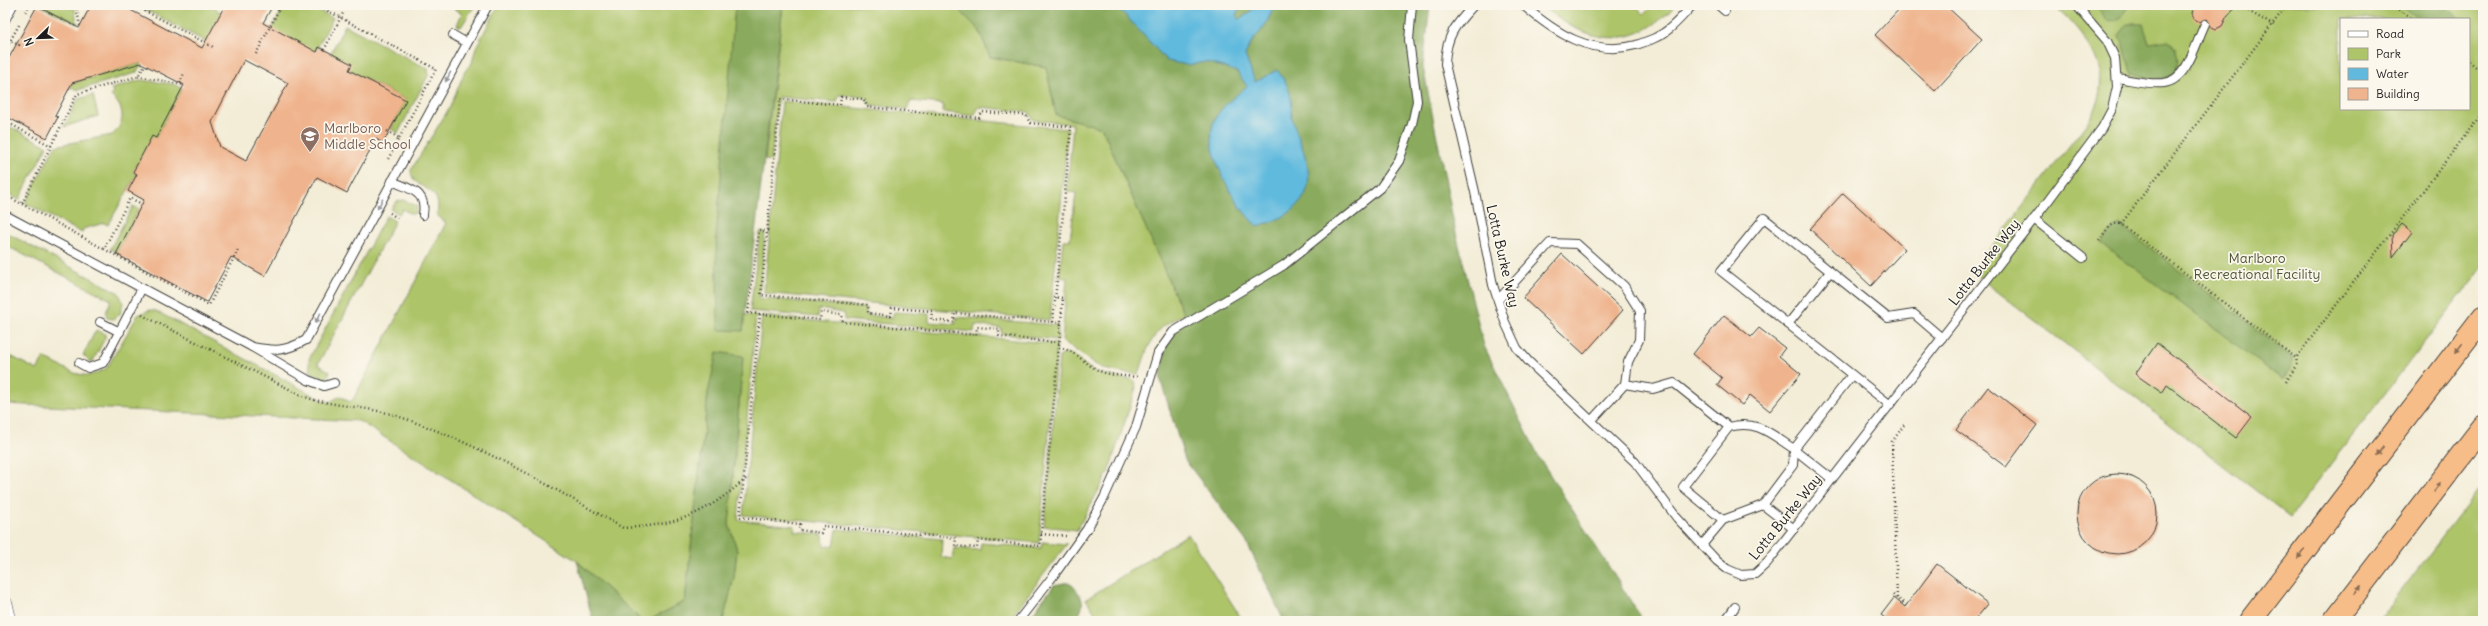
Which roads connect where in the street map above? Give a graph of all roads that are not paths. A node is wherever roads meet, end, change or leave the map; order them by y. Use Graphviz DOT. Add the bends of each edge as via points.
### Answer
graph roads {
  1 [pos="13,5"];
  2 [pos="488,5"];
  3 [pos="1412,5"];
  4 [pos="1474,5"];
  5 [pos="1523,5"];
  6 [pos="1693,5"];
  7 [pos="2076,5"];
  8 [pos="5,20"];
  9 [pos="2204,24"];
  10 [pos="453,35"];
  11 [pos="466,43"];
  12 [pos="2117,78"];
  13 [pos="392,181"];
  14 [pos="5,215"];
  15 [pos="423,215"];
  16 [pos="2034,219"];
  17 [pos="2083,258"];
  18 [pos="1830,272"];
  19 [pos="142,288"];
  20 [pos="1498,300"];
  21 [pos="2483,317"];
  22 [pos="100,322"];
  23 [pos="1788,324"];
  24 [pos="120,332"];
  25 [pos="1942,338"];
  26 [pos="252,347"];
  27 [pos="79,363"];
  28 [pos="1852,375"];
  29 [pos="334,384"];
  30 [pos="1625,384"];
  31 [pos="1889,404"];
  32 [pos="1592,420"];
  33 [pos="1729,427"];
  34 [pos="2483,427"];
  35 [pos="1794,449"];
  36 [pos="1832,479"];
  37 [pos="1763,505"];
  38 [pos="1723,520"];
  39 [pos="1794,529"];
  40 [pos="1702,545"];
  41 [pos="5,604"];
  42 [pos="1735,607"];
  43 [pos="9,621"];
  44 [pos="1018,621"];
  45 [pos="1725,621"];
  46 [pos="2250,621"];
  47 [pos="2334,621"];
  1 -- 8 [label="lane"];
  2 -- 11 [label="lane"];
  3 -- 44 [label="lane" via="1409,40 1417,101 1412,124 1395,166 1380,188 1284,265 1173,332 1158,353 1136,427 1104,498 1080,538"];
  4 -- 20 [label="lane, Lotta Burke Way" via="1450,34 1446,45 1445,64"];
  5 -- 6 [label="lane" via="1558,32 1587,45 1606,49 1648,42 1670,29"];
  7 -- 12 [label="lane, Lotta Burke Way" via="2107,42 2114,58"];
  9 -- 12 [label="lane" via="2185,69 2176,79 2155,84"];
  10 -- 11 [label="lane"];
  11 -- 13 [label="lane, one-way"];
  12 -- 16 [label="lane, Lotta Burke Way" via="2112,109 2102,128"];
  13 -- 15 [label="lane" via="420,194 425,204"];
  13 -- 26 [label="lane, one-way" via="306,340 291,348 277,351"];
  14 -- 19 [label="lane"];
  16 -- 17 [label="lane"];
  16 -- 25 [label="lane, Lotta Burke Way"];
  18 -- 23 [label="lane"];
  18 -- 23 [label="lane" via="1764,218 1721,271"];
  18 -- 25 [label="lane" via="1888,318 1914,314"];
  19 -- 24 [label="lane"];
  19 -- 26 [label="lane"];
  20 -- 30 [label="lane" via="1550,243 1577,244 1624,286 1640,311 1639,340 1628,362"];
  20 -- 32 [label="lane, Lotta Burke Way" via="1517,348"];
  21 -- 46 [label="highway, one-way"];
  22 -- 24 [label="lane"];
  23 -- 28 [label="lane"];
  24 -- 27 [label="lane" via="103,362 88,368"];
  25 -- 31 [label="lane, Lotta Burke Way"];
  26 -- 29 [label="lane" via="308,380 324,386"];
  28 -- 31 [label="lane"];
  28 -- 35 [label="lane"];
  30 -- 32 [label="lane"];
  30 -- 33 [label="lane" via="1653,389 1674,383"];
  31 -- 36 [label="lane, Lotta Burke Way"];
  32 -- 40 [label="lane, Lotta Burke Way" via="1635,462"];
  33 -- 35 [label="lane" via="1743,423 1761,427"];
  33 -- 38 [label="lane" via="1683,487"];
  47 -- 34 [label="highway, one-way"];
  35 -- 36 [label="lane"];
  35 -- 37 [label="lane" via="1793,465"];
  36 -- 39 [label="lane, Lotta Burke Way"];
  37 -- 38 [label="lane"];
  37 -- 39 [label="lane"];
  38 -- 40 [label="lane"];
  39 -- 40 [label="lane, Lotta Burke Way" via="1755,574 1741,575 1727,569"];
  41 -- 43 [label="street"];
  42 -- 45 [label="lane"];
}
